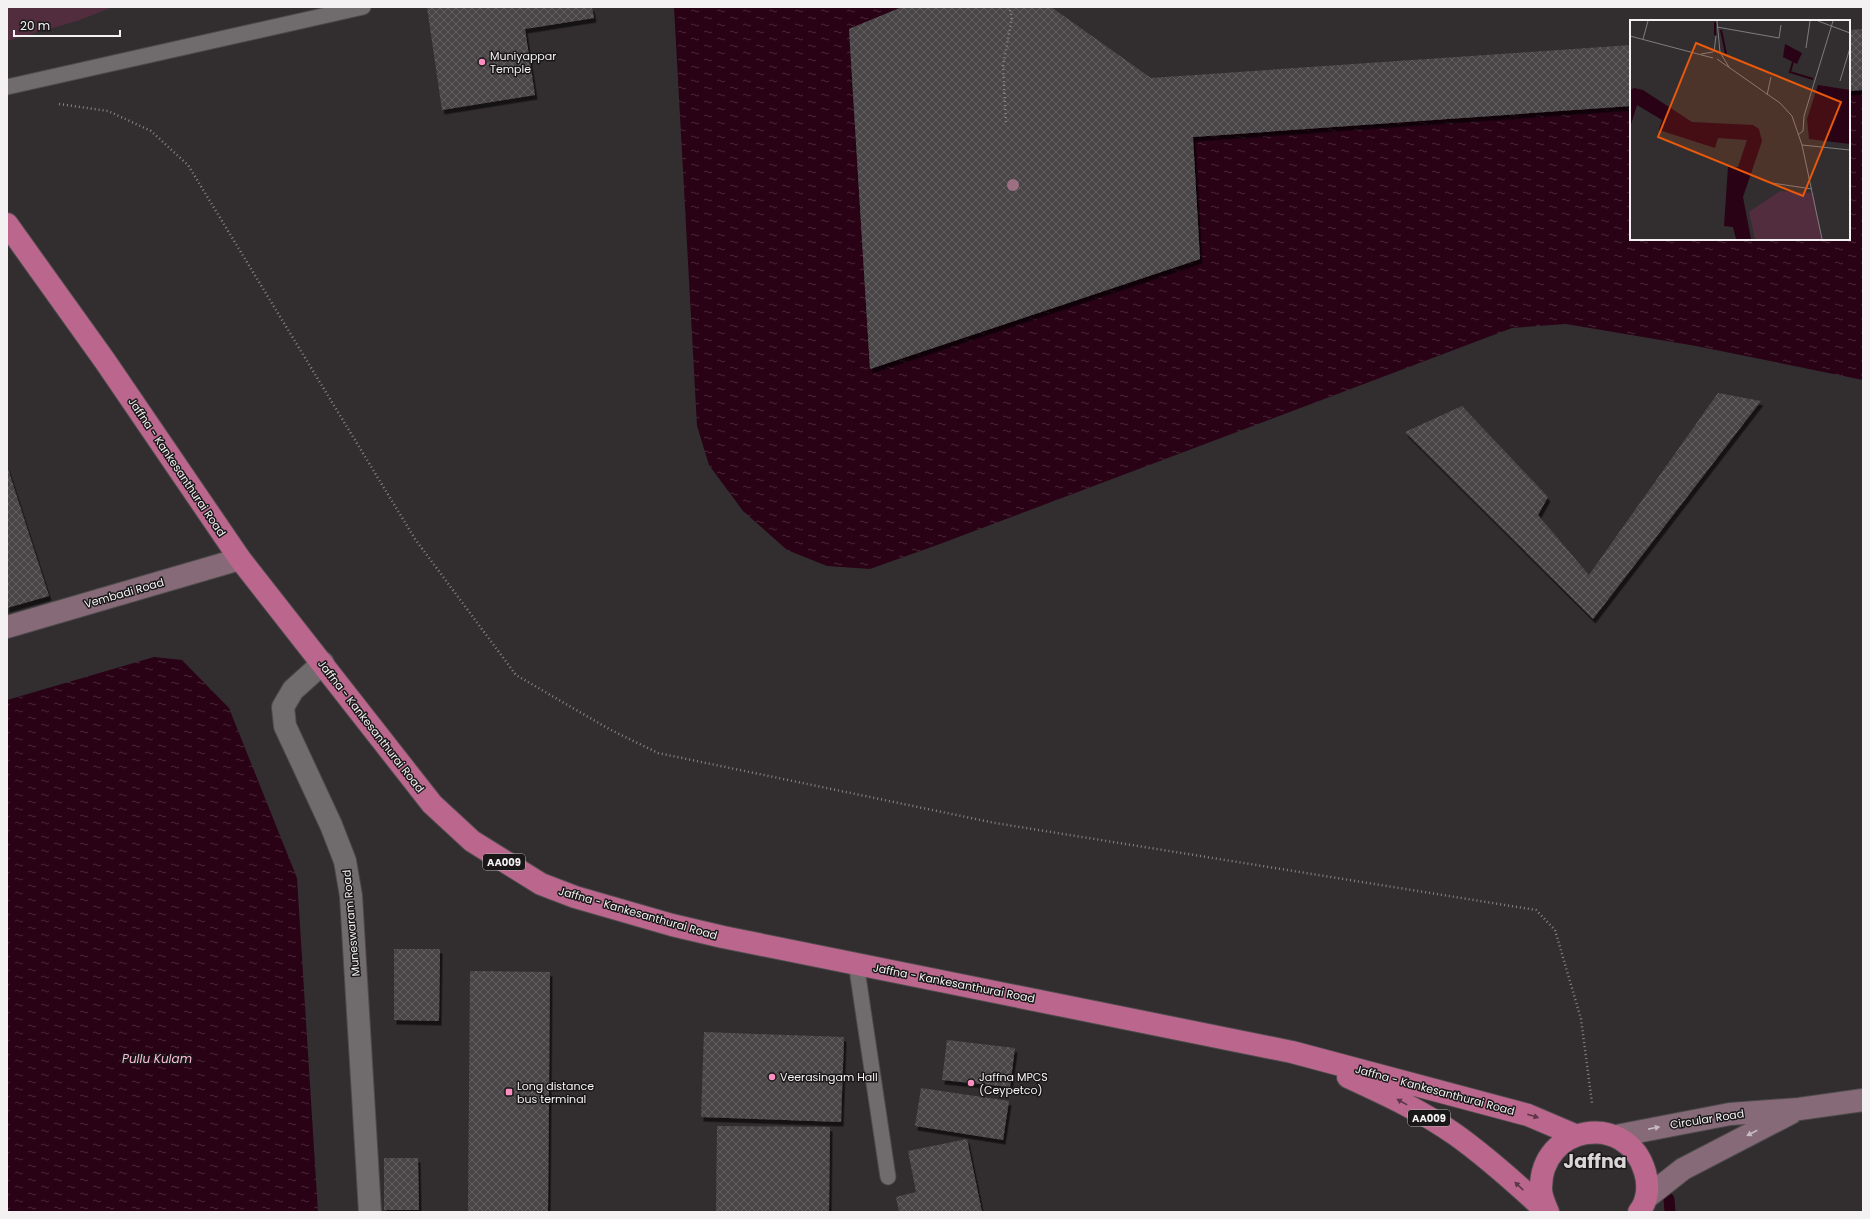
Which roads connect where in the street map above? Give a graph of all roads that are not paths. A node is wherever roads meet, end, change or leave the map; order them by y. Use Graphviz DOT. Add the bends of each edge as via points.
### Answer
graph roads {
  1 [pos="362,7"];
  2 [pos="7,87"];
  3 [pos="7,224"];
  4 [pos="240,559"];
  5 [pos="7,627"];
  6 [pos="323,663"];
  7 [pos="856,963"];
  8 [pos="1292,1052"];
  9 [pos="1863,1100"];
  10 [pos="1799,1109"];
  11 [pos="1595,1134"];
  12 [pos="888,1177"];
  13 [pos="1642,1205"];
  14 [pos="370,1212"];
  15 [pos="1547,1212"];
  1 -- 2 [label="lane"];
  3 -- 4 [label="highway, Jaffna - Kankesanthurai Road / AA009" via="105,361"];
  4 -- 5 [label="main road, Vembadi Road"];
  4 -- 6 [label="highway, Jaffna - Kankesanthurai Road / AA009"];
  6 -- 7 [label="highway, Jaffna - Kankesanthurai Road / AA009" via="432,804 472,841 535,881 575,897 672,925"];
  6 -- 14 [label="street, Muneswaram Road" via="293,690 283,707 285,726 331,825 346,868 351,896"];
  7 -- 8 [label="highway, Jaffna - Kankesanthurai Road / AA009"];
  7 -- 12 [label="lane"];
  8 -- 11 [label="highway, Jaffna - Kankesanthurai Road / AA009, one-way"];
  15 -- 8 [label="highway, Jaffna - Kankesanthurai Road / AA009, one-way" via="1507,1174 1439,1124 1398,1100"];
  9 -- 10 [label="main road, Circular Road"];
  11 -- 10 [label="main road, Circular Road, one-way" via="1730,1114"];
  10 -- 13 [label="main road, Circular Road, one-way" via="1683,1169"];
  11 -- 13 [label="highway, Jaffna - Kankesanthurai Road" via="1631,1146 1642,1161 1648,1179"];
  11 -- 15 [label="highway" via="1555,1147 1543,1167 1540,1190"];
}
